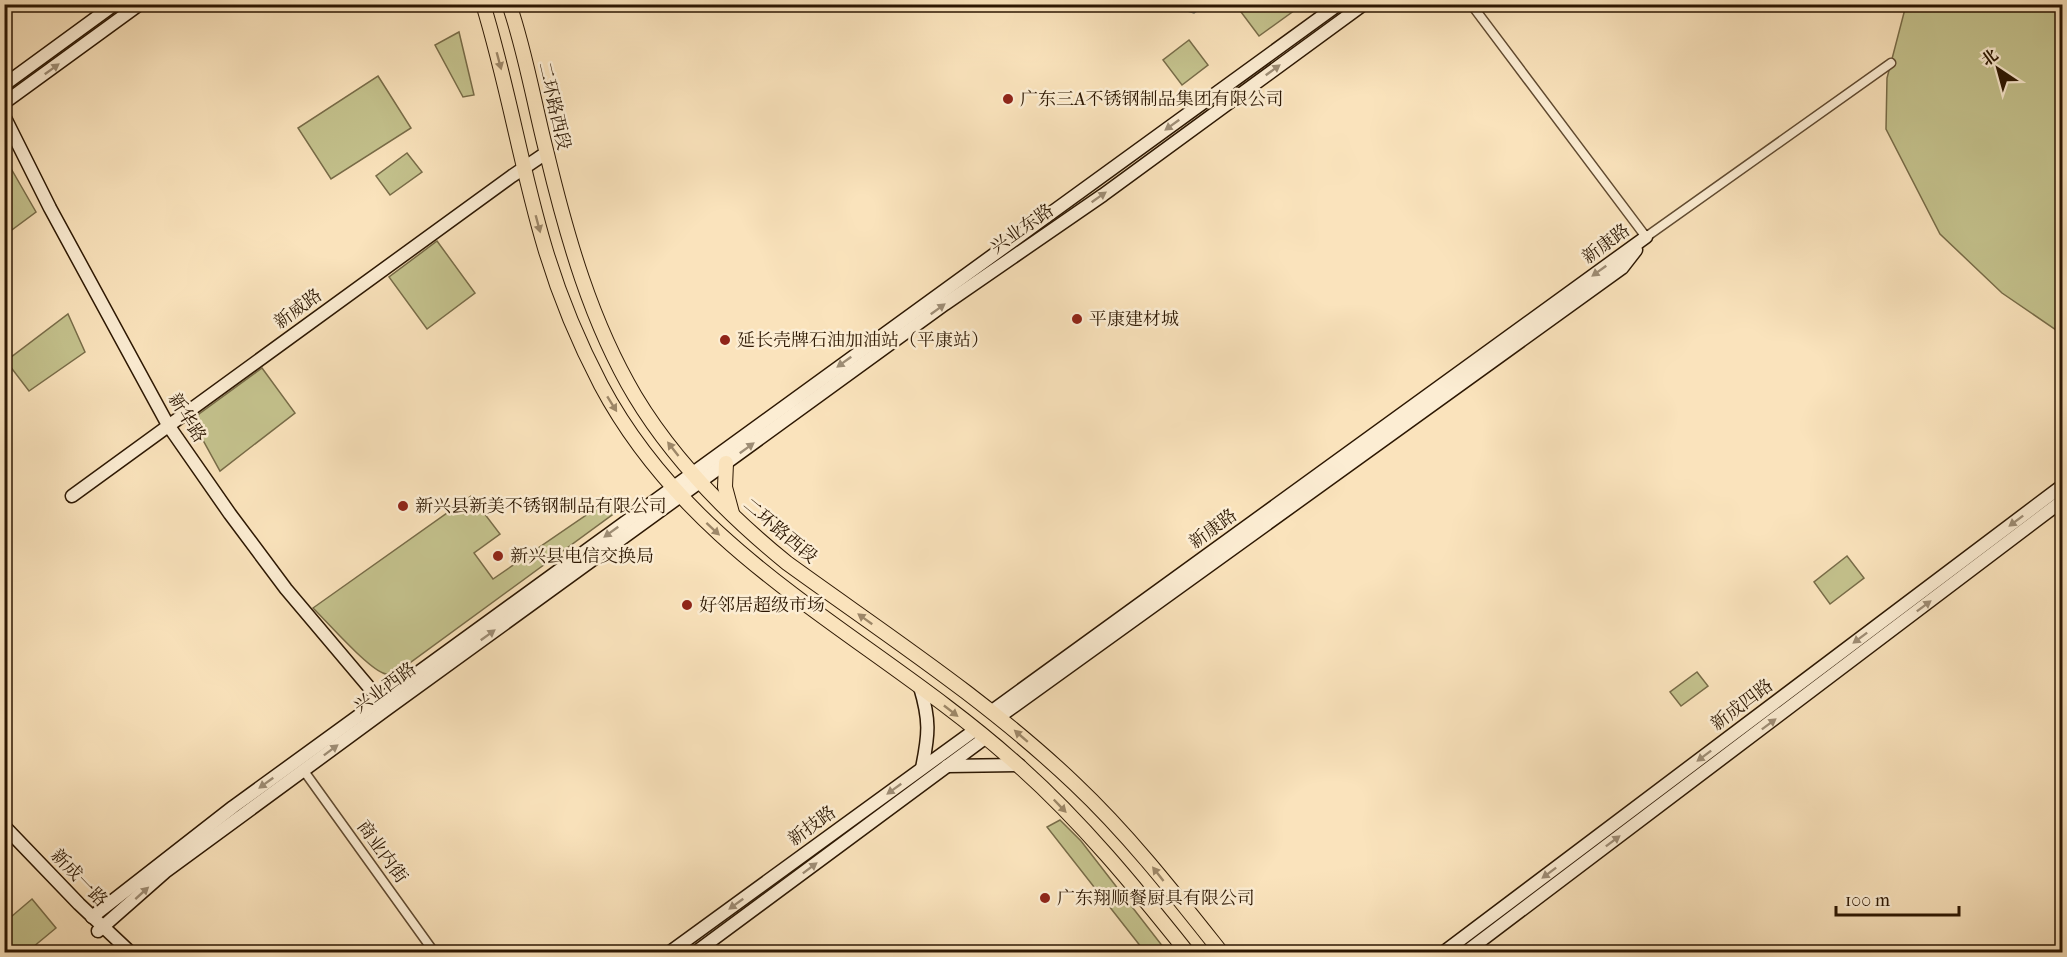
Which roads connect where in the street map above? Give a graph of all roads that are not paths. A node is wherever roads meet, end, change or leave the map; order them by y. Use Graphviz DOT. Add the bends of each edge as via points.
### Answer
graph roads {
  1 [pos="115,4"];
  2 [pos="140,4"];
  3 [pos="483,4"];
  4 [pos="509,4"];
  5 [pos="1339,4"];
  6 [pos="1364,4"];
  7 [pos="1471,4"];
  8 [pos="1891,63"];
  9 [pos="4,85"];
  10 [pos="4,103"];
  11 [pos="4,116"];
  12 [pos="546,153"];
  13 [pos="524,167"];
  14 [pos="1646,237"];
  15 [pos="168,425"];
  16 [pos="726,463"];
  17 [pos="696,478"];
  18 [pos="2062,486"];
  19 [pos="675,492"];
  20 [pos="72,496"];
  21 [pos="2062,501"];
  22 [pos="732,515"];
  23 [pos="920,687"];
  24 [pos="384,704"];
  25 [pos="996,714"];
  26 [pos="980,734"];
  27 [pos="1018,765"];
  28 [pos="947,766"];
  29 [pos="922,768"];
  30 [pos="304,771"];
  31 [pos="4,826"];
  32 [pos="4,837"];
  33 [pos="92,917"];
  34 [pos="101,929"];
  35 [pos="120,952"];
  36 [pos="130,952"];
  37 [pos="434,952"];
  38 [pos="670,952"];
  39 [pos="696,952"];
  40 [pos="1188,952"];
  41 [pos="1221,952"];
  42 [pos="1444,952"];
  43 [pos="1466,952"];
  1 -- 9 [label="street"];
  10 -- 2 [label="street, one-way"];
  3 -- 13 [label="main road, one-way"];
  4 -- 12 [label="main road, 二环路西段"];
  5 -- 17 [label="street, 兴业东路, one-way"];
  16 -- 6 [label="street, 兴业东路, one-way"];
  7 -- 14 [label="street"];
  8 -- 14 [label="street"];
  11 -- 15 [label="street, 新华路"];
  12 -- 13 [label="street, 新威路"];
  17 -- 12 [label="main road, 二环路西段, one-way" via="635,396 591,304"];
  13 -- 15 [label="street, 新威路"];
  13 -- 19 [label="main road, one-way" via="545,250 583,348 630,432"];
  14 -- 25 [label="street, 新康路" via="1622,268"];
  15 -- 20 [label="street, 新威路"];
  15 -- 24 [label="street, 新华路" via="286,589"];
  16 -- 17 [label="street, 兴业东路"];
  16 -- 22 [label="main road"];
  17 -- 19 [label="street, 兴业西路"];
  17 -- 22 [label="main road, 二环路西段"];
  18 -- 42 [label="street, 新成四路, one-way"];
  19 -- 23 [label="main road, one-way" via="740,554"];
  19 -- 24 [label="street, 兴业西路"];
  43 -- 21 [label="street, 新成四路, one-way"];
  25 -- 22 [label="main road, 二环路西段, one-way" via="787,563"];
  23 -- 26 [label="main road, one-way"];
  23 -- 29 [label="street" via="929,735"];
  30 -- 24 [label="street, 兴业西路, one-way"];
  24 -- 33 [label="street, 兴业西路, one-way" via="233,807"];
  41 -- 25 [label="main road, 二环路西段, one-way" via="1145,857 1076,784"];
  26 -- 27 [label="main road"];
  26 -- 28 [label="street, 新技路"];
  26 -- 29 [label="street, 新技路"];
  27 -- 28 [label="street"];
  27 -- 40 [label="main road, one-way" via="1127,878"];
  39 -- 28 [label="street, 新技路, one-way"];
  29 -- 38 [label="street, 新技路, one-way"];
  34 -- 30 [label="street, 兴业西路, one-way" via="165,872"];
  30 -- 37 [label="street, 商业内街"];
  31 -- 33 [label="street, 新成一路"];
  32 -- 34 [label="street, 新成一路" via="74,909"];
  33 -- 34 [label="street, 新成一路"];
  34 -- 35 [label="street, 新成一路"];
  34 -- 36 [label="street, 新成一路"];
}
